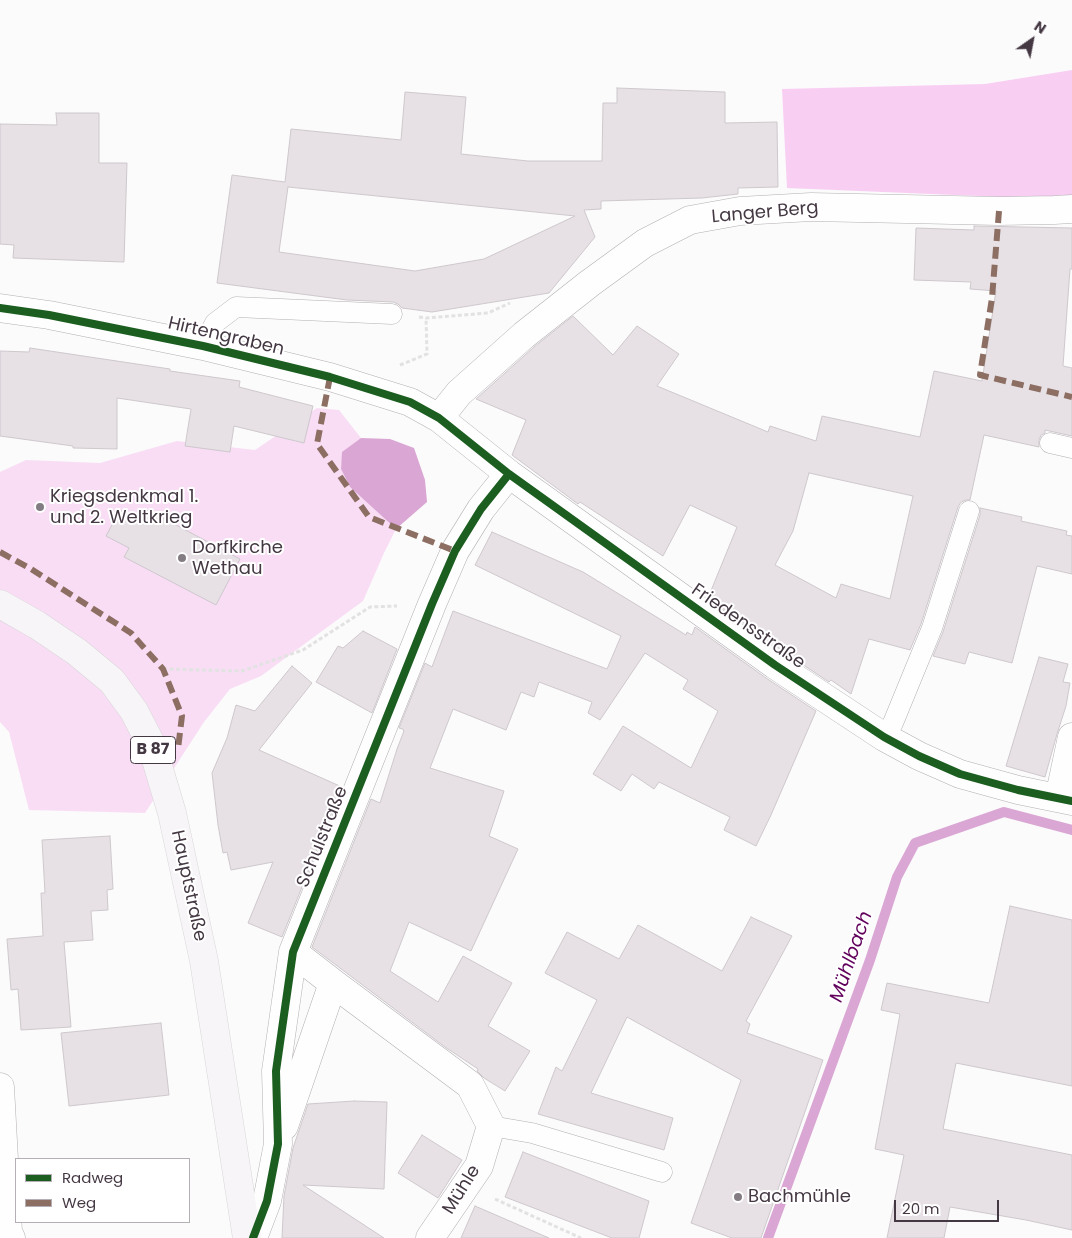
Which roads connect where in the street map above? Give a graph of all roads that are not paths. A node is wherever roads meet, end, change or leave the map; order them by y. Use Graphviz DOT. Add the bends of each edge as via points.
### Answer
graph roads {
  1 [pos="1072,209"];
  2 [pos="0,308"];
  3 [pos="392,314"];
  4 [pos="203,346"];
  5 [pos="438,418"];
  6 [pos="1050,443"];
  7 [pos="1072,448"];
  8 [pos="509,474"];
  9 [pos="968,511"];
  10 [pos="0,604"];
  11 [pos="884,737"];
  12 [pos="1072,737"];
  13 [pos="1065,800"];
  14 [pos="293,952"];
  15 [pos="333,983"];
  16 [pos="0,1087"];
  17 [pos="492,1126"];
  18 [pos="278,1144"];
  19 [pos="662,1172"];
  20 [pos="11,1238"];
  21 [pos="247,1238"];
  22 [pos="253,1238"];
  23 [pos="430,1238"];
  1 -- 5 [label="street, Langer Berg" via="999,211 810,207 740,211 690,220 645,243 590,283 459,393"];
  2 -- 4 [label="street, Hirtengraben"];
  3 -- 4 [label="lane" via="236,308 215,323"];
  4 -- 5 [label="street, Hirtengraben" via="364,387 410,402"];
  5 -- 8 [label="street, Friedensstraße"];
  6 -- 7 [label="lane"];
  8 -- 11 [label="street, Friedensstraße" via="775,665"];
  8 -- 14 [label="street, Schulstraße" via="481,509 455,551"];
  9 -- 11 [label="lane" via="932,628 893,723"];
  10 -- 21 [label="main road, Hauptstraße / B 87" via="77,652 112,682 134,711 152,746 172,813 204,961"];
  11 -- 13 [label="street, Friedensstraße" via="960,774"];
  12 -- 13 [label="street"];
  14 -- 15 [label="street"];
  14 -- 18 [label="street, Schulstraße" via="276,1071"];
  15 -- 17 [label="street" via="470,1084"];
  15 -- 18 [label="street"];
  16 -- 20 [label="street" via="8,1232"];
  17 -- 19 [label="lane" via="532,1133"];
  17 -- 23 [label="street, Mühle" via="479,1166"];
  18 -- 22 [label="street, Schulstraße" via="267,1201"];
}
